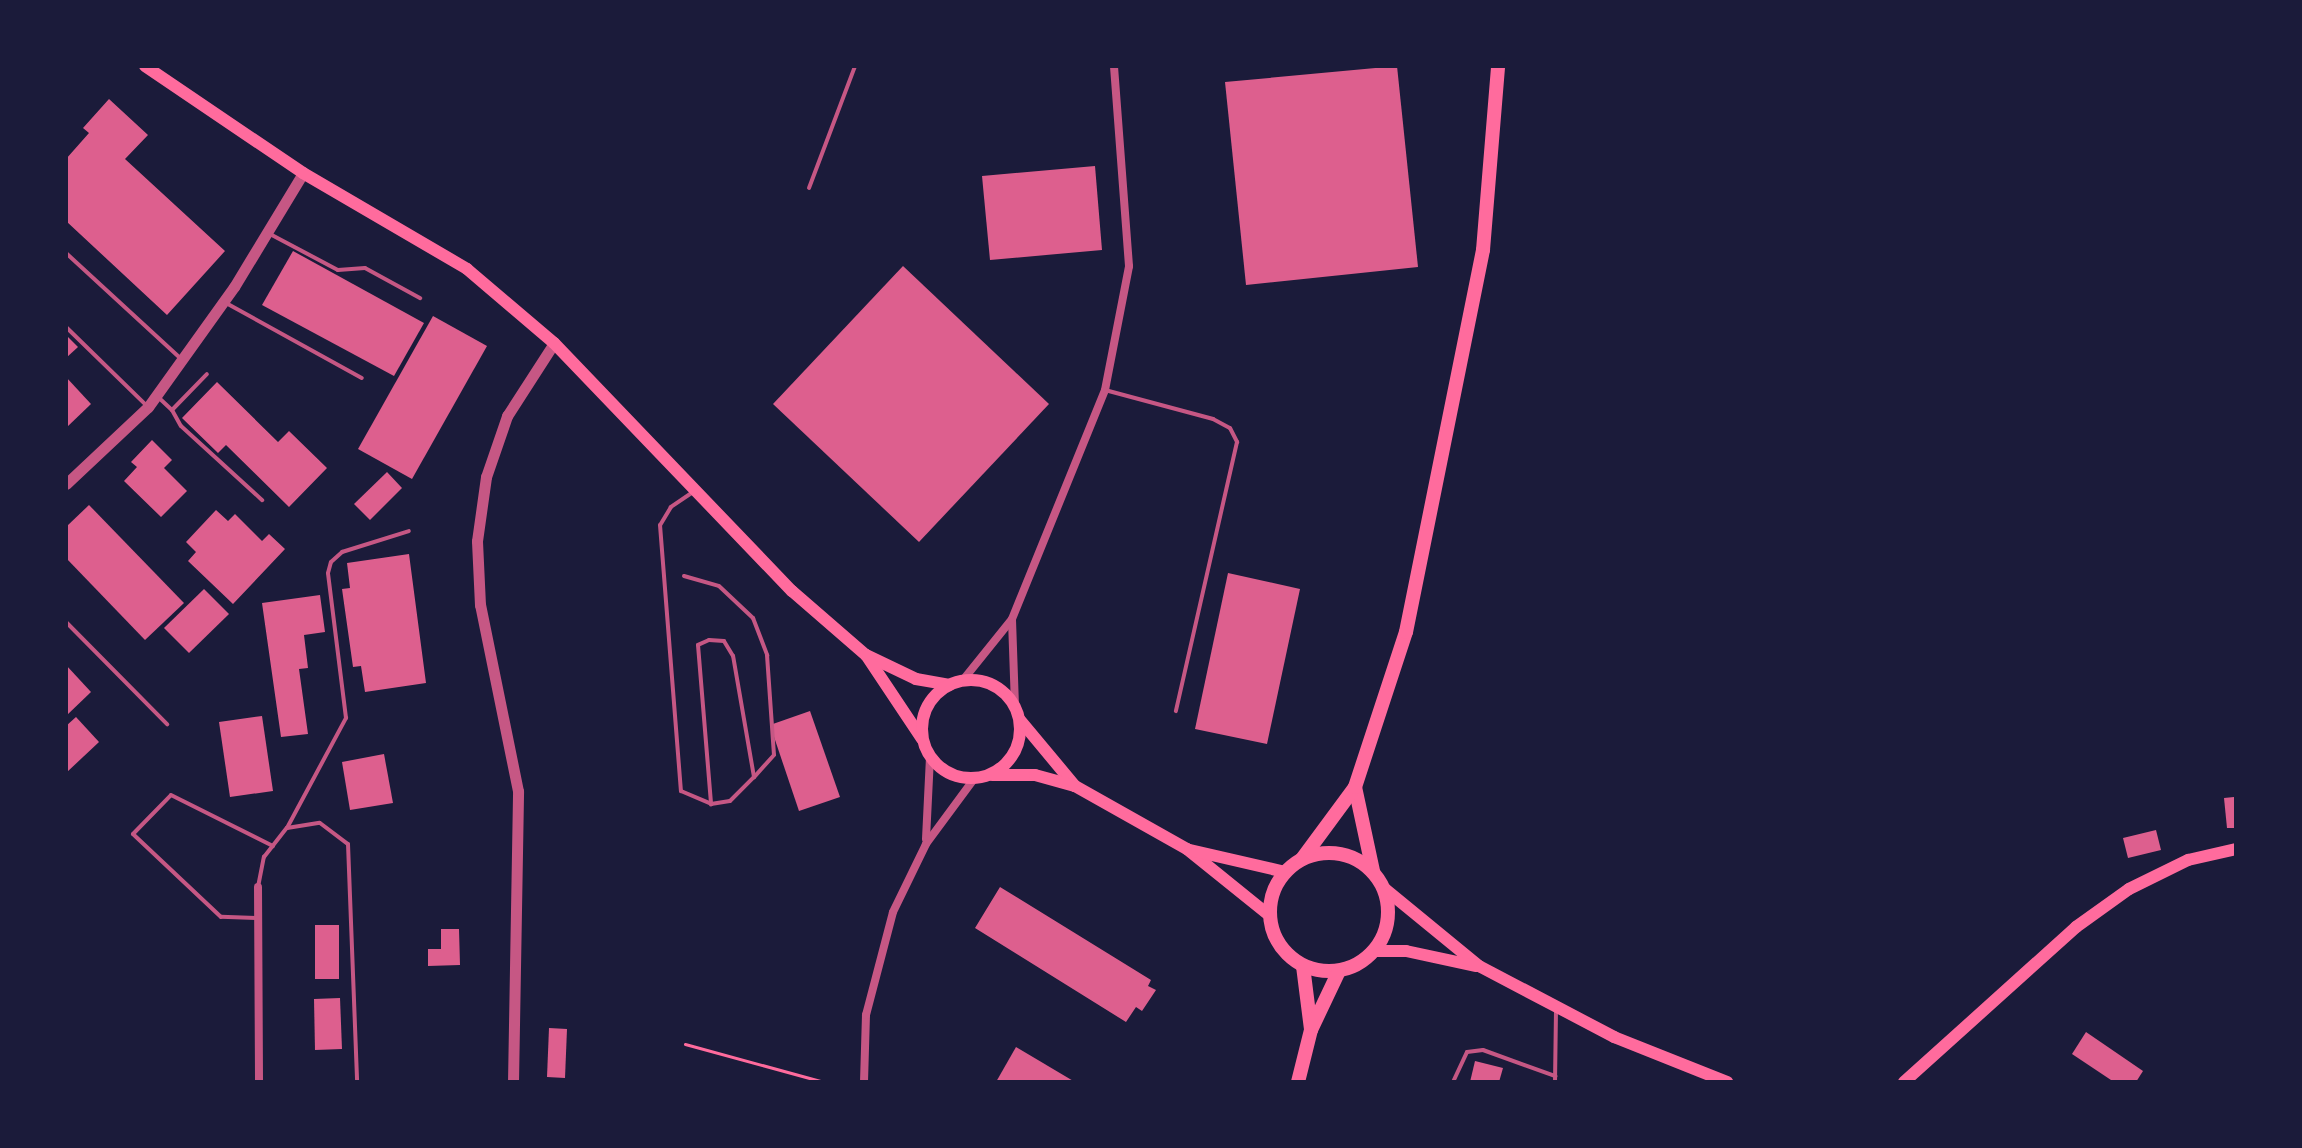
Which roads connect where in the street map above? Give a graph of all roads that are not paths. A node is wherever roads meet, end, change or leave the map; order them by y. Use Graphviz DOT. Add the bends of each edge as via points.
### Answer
graph roads {
  1 [pos="145,66"];
  2 [pos="855,66"];
  3 [pos="1114,66"];
  4 [pos="1498,66"];
  5 [pos="303,173"];
  6 [pos="809,188"];
  7 [pos="266,231"];
  8 [pos="66,253"];
  9 [pos="420,298"];
  10 [pos="224,302"];
  11 [pos="66,327"];
  12 [pos="554,343"];
  13 [pos="182,360"];
  14 [pos="207,374"];
  15 [pos="362,378"];
  16 [pos="1105,390"];
  17 [pos="157,396"];
  18 [pos="148,407"];
  19 [pos="172,410"];
  20 [pos="66,484"];
  21 [pos="695,490"];
  22 [pos="262,500"];
  23 [pos="409,531"];
  24 [pos="684,576"];
  25 [pos="1012,619"];
  26 [pos="66,622"];
  27 [pos="866,655"];
  28 [pos="963,680"];
  29 [pos="949,685"];
  30 [pos="1015,705"];
  31 [pos="1176,711"];
  32 [pos="1020,720"];
  33 [pos="167,724"];
  34 [pos="923,740"];
  35 [pos="930,756"];
  36 [pos="991,775"];
  37 [pos="754,777"];
  38 [pos="974,779"];
  39 [pos="1075,786"];
  40 [pos="1355,787"];
  41 [pos="711,804"];
  42 [pos="287,828"];
  43 [pos="926,844"];
  44 [pos="273,846"];
  45 [pos="1187,849"];
  46 [pos="2236,849"];
  47 [pos="1302,859"];
  48 [pos="1373,871"];
  49 [pos="1285,872"];
  50 [pos="258,887"];
  51 [pos="1385,889"];
  52 [pos="1270,916"];
  53 [pos="259,918"];
  54 [pos="1375,951"];
  55 [pos="1303,966"];
  56 [pos="1479,966"];
  57 [pos="1339,971"];
  58 [pos="1556,1009"];
  59 [pos="1311,1030"];
  60 [pos="1555,1080"];
  61 [pos="259,1082"];
  62 [pos="357,1082"];
  63 [pos="513,1082"];
  64 [pos="864,1082"];
  65 [pos="1298,1082"];
  66 [pos="1453,1082"];
  67 [pos="1727,1082"];
  68 [pos="1904,1082"];
  1 -- 5 [label="main road"];
  2 -- 6 [label="lane"];
  3 -- 16 [label="street" via="1129,266"];
  4 -- 40 [label="main road" via="1480,265 1406,632"];
  5 -- 7 [label="street"];
  5 -- 12 [label="main road" via="467,269"];
  7 -- 9 [label="lane" via="338,270 365,268"];
  7 -- 10 [label="street"];
  8 -- 13 [label="lane"];
  10 -- 13 [label="street"];
  10 -- 15 [label="lane"];
  11 -- 18 [label="lane"];
  12 -- 21 [label="main road"];
  12 -- 63 [label="street" via="507,416 486,477 477,541 480,605 518,791"];
  13 -- 17 [label="street"];
  14 -- 19 [label="lane"];
  16 -- 25 [label="street"];
  16 -- 31 [label="lane" via="1213,419 1230,428 1237,442"];
  17 -- 18 [label="street"];
  17 -- 19 [label="lane"];
  18 -- 20 [label="street"];
  19 -- 22 [label="lane" via="181,426"];
  21 -- 27 [label="main road" via="792,591"];
  21 -- 41 [label="lane" via="671,507 660,525 681,791"];
  23 -- 42 [label="lane" via="342,552 331,562 328,573 346,718"];
  24 -- 37 [label="lane" via="719,586 753,618 767,655 774,755"];
  25 -- 28 [label="street"];
  25 -- 30 [label="street"];
  26 -- 33 [label="lane"];
  27 -- 29 [label="main road" via="916,679"];
  27 -- 34 [label="main road"];
  28 -- 29 [label="main road"];
  28 -- 30 [label="main road" via="992,684"];
  29 -- 34 [label="main road" via="927,706"];
  30 -- 32 [label="main road"];
  32 -- 36 [label="main road" via="1016,752"];
  32 -- 39 [label="main road"];
  34 -- 35 [label="main road"];
  35 -- 38 [label="main road" via="941,769"];
  35 -- 43 [label="street"];
  36 -- 38 [label="main road"];
  36 -- 39 [label="main road" via="1035,775"];
  37 -- 41 [label="lane" via="730,801"];
  37 -- 41 [label="lane" via="733,656 724,641 709,640 698,645"];
  38 -- 43 [label="street"];
  39 -- 45 [label="main road"];
  40 -- 47 [label="main road"];
  40 -- 48 [label="main road"];
  42 -- 44 [label="lane"];
  42 -- 62 [label="lane" via="320,823 348,844"];
  43 -- 64 [label="street" via="882,943 866,1015"];
  44 -- 50 [label="lane" via="264,857"];
  44 -- 53 [label="lane" via="171,795 133,834 221,917"];
  45 -- 49 [label="main road"];
  45 -- 52 [label="main road"];
  46 -- 68 [label="main road" via="2188,860 2129,889 2076,927"];
  47 -- 48 [label="main road" via="1337,853"];
  47 -- 49 [label="main road"];
  48 -- 51 [label="main road"];
  49 -- 52 [label="main road" via="1274,889"];
  50 -- 53 [label="street"];
  51 -- 54 [label="main road" via="1389,913"];
  51 -- 56 [label="main road"];
  52 -- 55 [label="main road" via="1280,945"];
  53 -- 61 [label="street"];
  54 -- 56 [label="main road" via="1406,951"];
  54 -- 57 [label="main road"];
  55 -- 57 [label="main road"];
  55 -- 59 [label="main road"];
  56 -- 58 [label="main road"];
  57 -- 59 [label="main road"];
  58 -- 60 [label="lane"];
  58 -- 67 [label="main road"];
  59 -- 65 [label="main road"];
  60 -- 66 [label="lane" via="1483,1050 1467,1052"];
}
